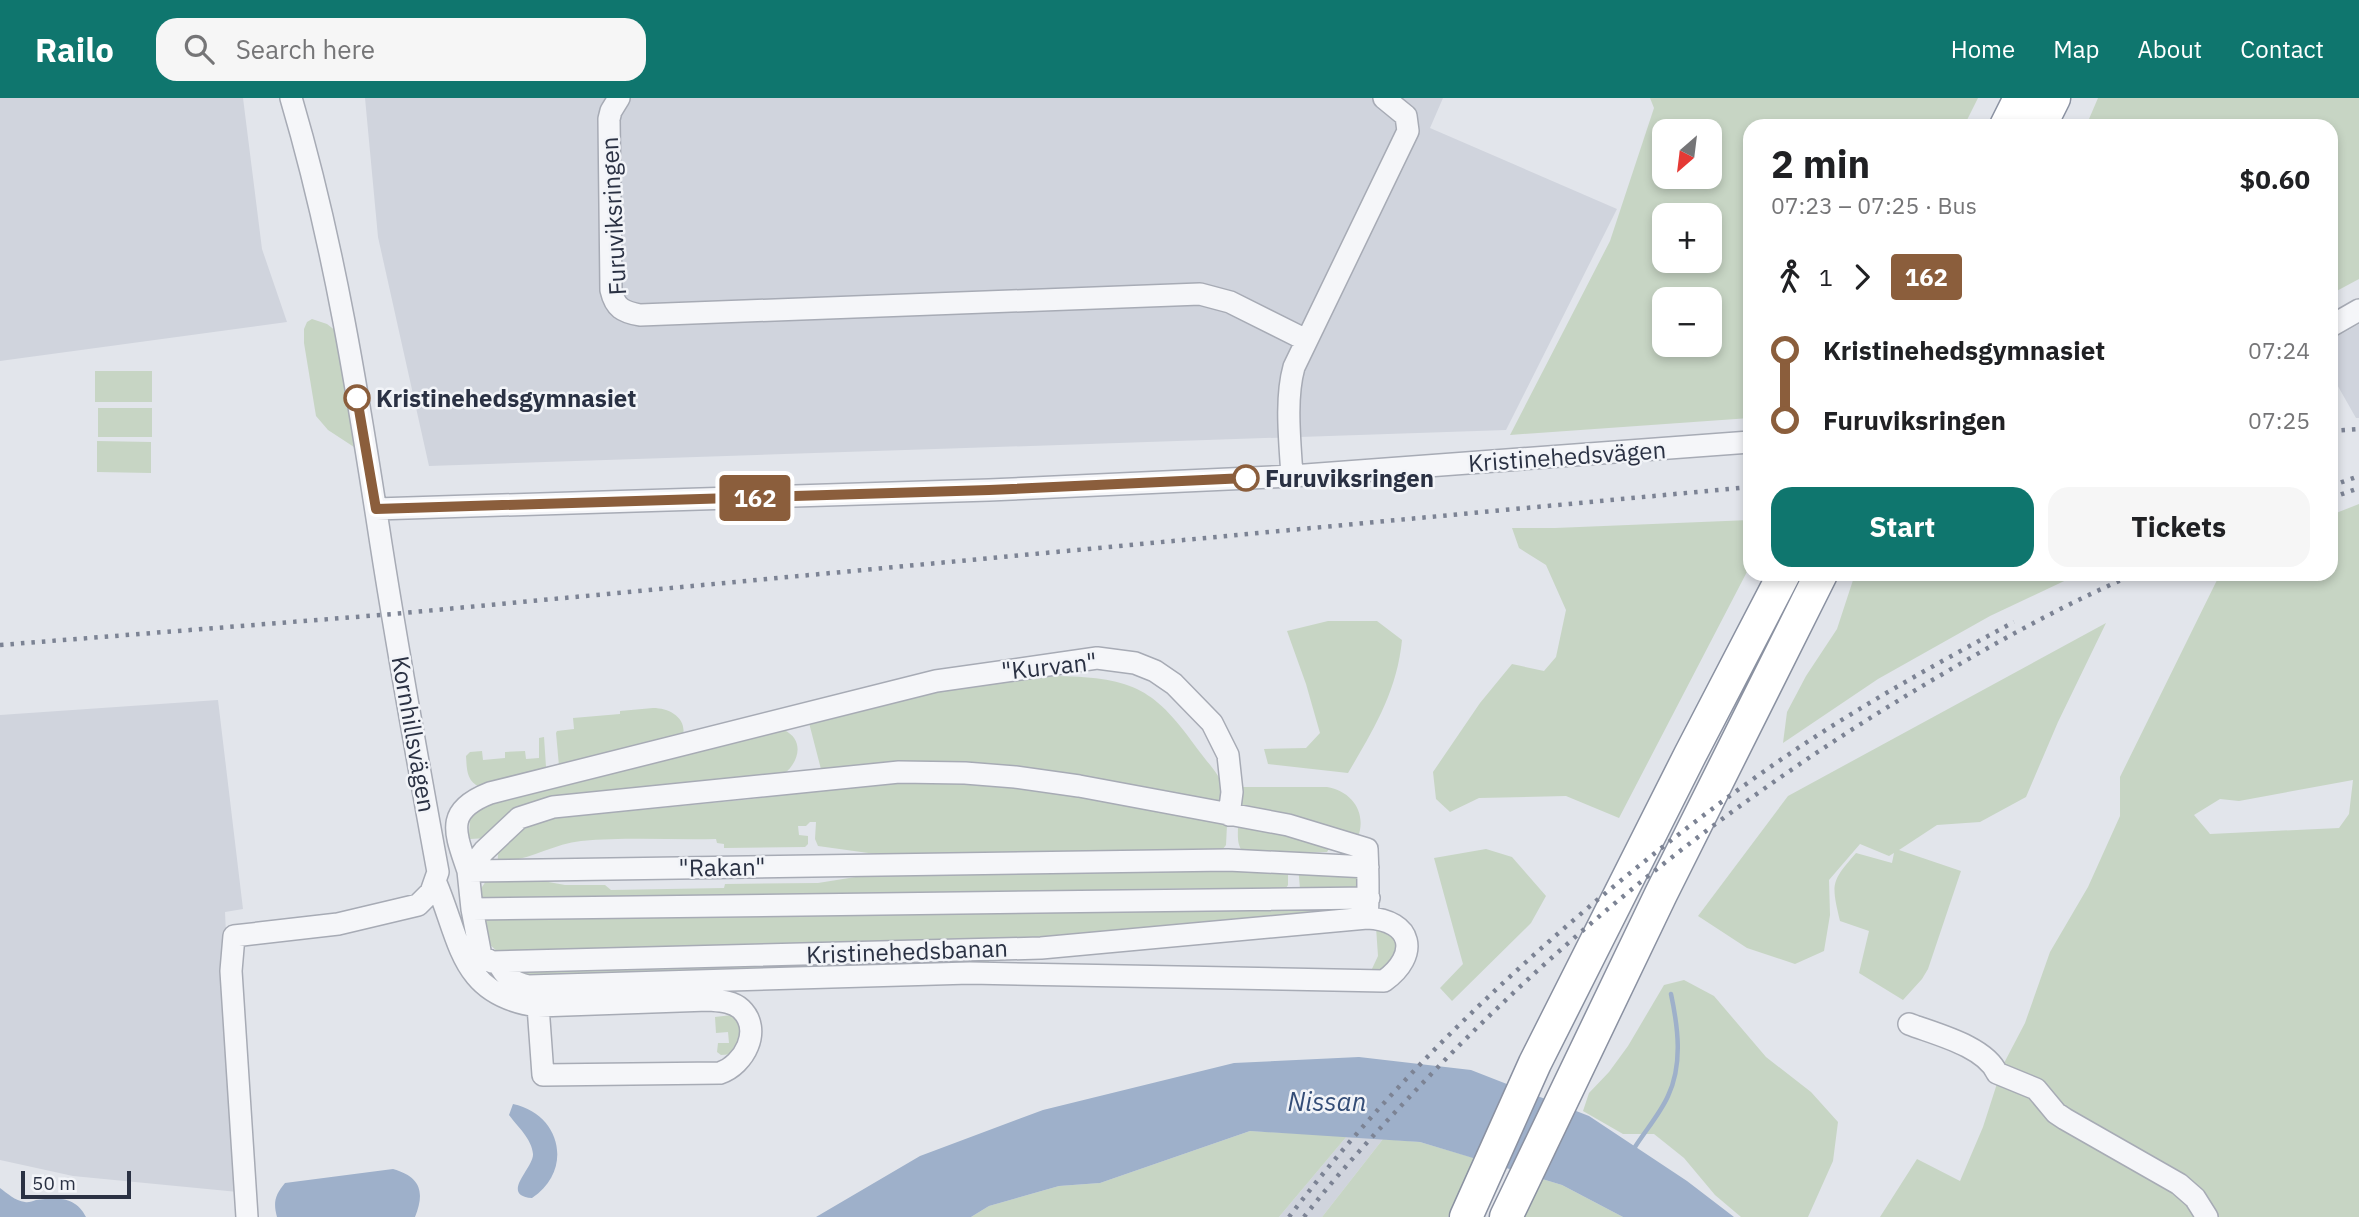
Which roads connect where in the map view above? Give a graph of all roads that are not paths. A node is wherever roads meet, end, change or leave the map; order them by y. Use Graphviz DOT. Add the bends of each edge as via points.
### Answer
graph roads {
  1 [pos="291,98"];
  2 [pos="619,98"];
  3 [pos="1384,98"];
  4 [pos="2020,98"];
  5 [pos="2054,98"];
  6 [pos="2010,119"];
  7 [pos="2044,119"];
  8 [pos="2359,310"];
  9 [pos="2338,322"];
  10 [pos="1307,340"];
  11 [pos="1743,443"];
  12 [pos="1292,475"];
  13 [pos="376,509"];
  14 [pos="1780,581"];
  15 [pos="1818,581"];
  16 [pos="1229,816"];
  17 [pos="1368,867"];
  18 [pos="468,871"];
  19 [pos="436,883"];
  20 [pos="1368,908"];
  21 [pos="472,909"];
  22 [pos="484,962"];
  23 [pos="538,1006"];
  24 [pos="1909,1024"];
  25 [pos="1471,1206"];
  26 [pos="1508,1213"];
  27 [pos="247,1217"];
  28 [pos="2207,1217"];
  1 -- 13 [label="street, Kornhillsvägen" via="323,214"];
  2 -- 10 [label="street, Furuviksringen" via="609,119 611,290 620,310 640,316 1200,294 1230,302"];
  3 -- 10 [label="street" via="1406,116 1407,137"];
  4 -- 6 [label="highway"];
  5 -- 7 [label="highway"];
  8 -- 9 [label="street"];
  10 -- 12 [label="street" via="1291,377"];
  11 -- 12 [label="street, Kristinehedsvägen"];
  12 -- 13 [label="street, Kristinehedsvägen" via="989,490"];
  13 -- 19 [label="street, Kornhillsvägen" via="438,872"];
  14 -- 25 [label="highway" via="1535,1063"];
  15 -- 26 [label="highway"];
  16 -- 17 [label="street" via="1288,825 1367,849"];
  16 -- 18 [label="street" via="1015,777 899,772 553,807 519,818"];
  16 -- 18 [label="street, \"Kurvan\"" via="1228,755 1212,723 1155,671 1135,663 1097,659 895,690 490,793 463,807 456,833"];
  17 -- 18 [label="street, \"Rakan\"" via="1228,860"];
  17 -- 20 [label="street"];
  18 -- 21 [label="street"];
  19 -- 22 [label="street, Kornhillsvägen" via="458,947"];
  19 -- 27 [label="street" via="418,905 338,924 234,936 231,971"];
  20 -- 21 [label="street"];
  20 -- 22 [label="street, Kristinehedsbanan" via="1041,948"];
  20 -- 22 [label="street" via="1378,919 1404,932 1407,942 1401,966 1384,981 970,973 528,986 514,983"];
  21 -- 22 [label="street"];
  22 -- 23 [label="street" via="497,995"];
  23 -- 23 [label="street" via="730,1002 742,1010 750,1034 747,1048 732,1069 720,1073 542,1075"];
  24 -- 28 [label="street" via="1969,1048 1997,1073 2036,1089 2065,1119 2189,1191"];
}
